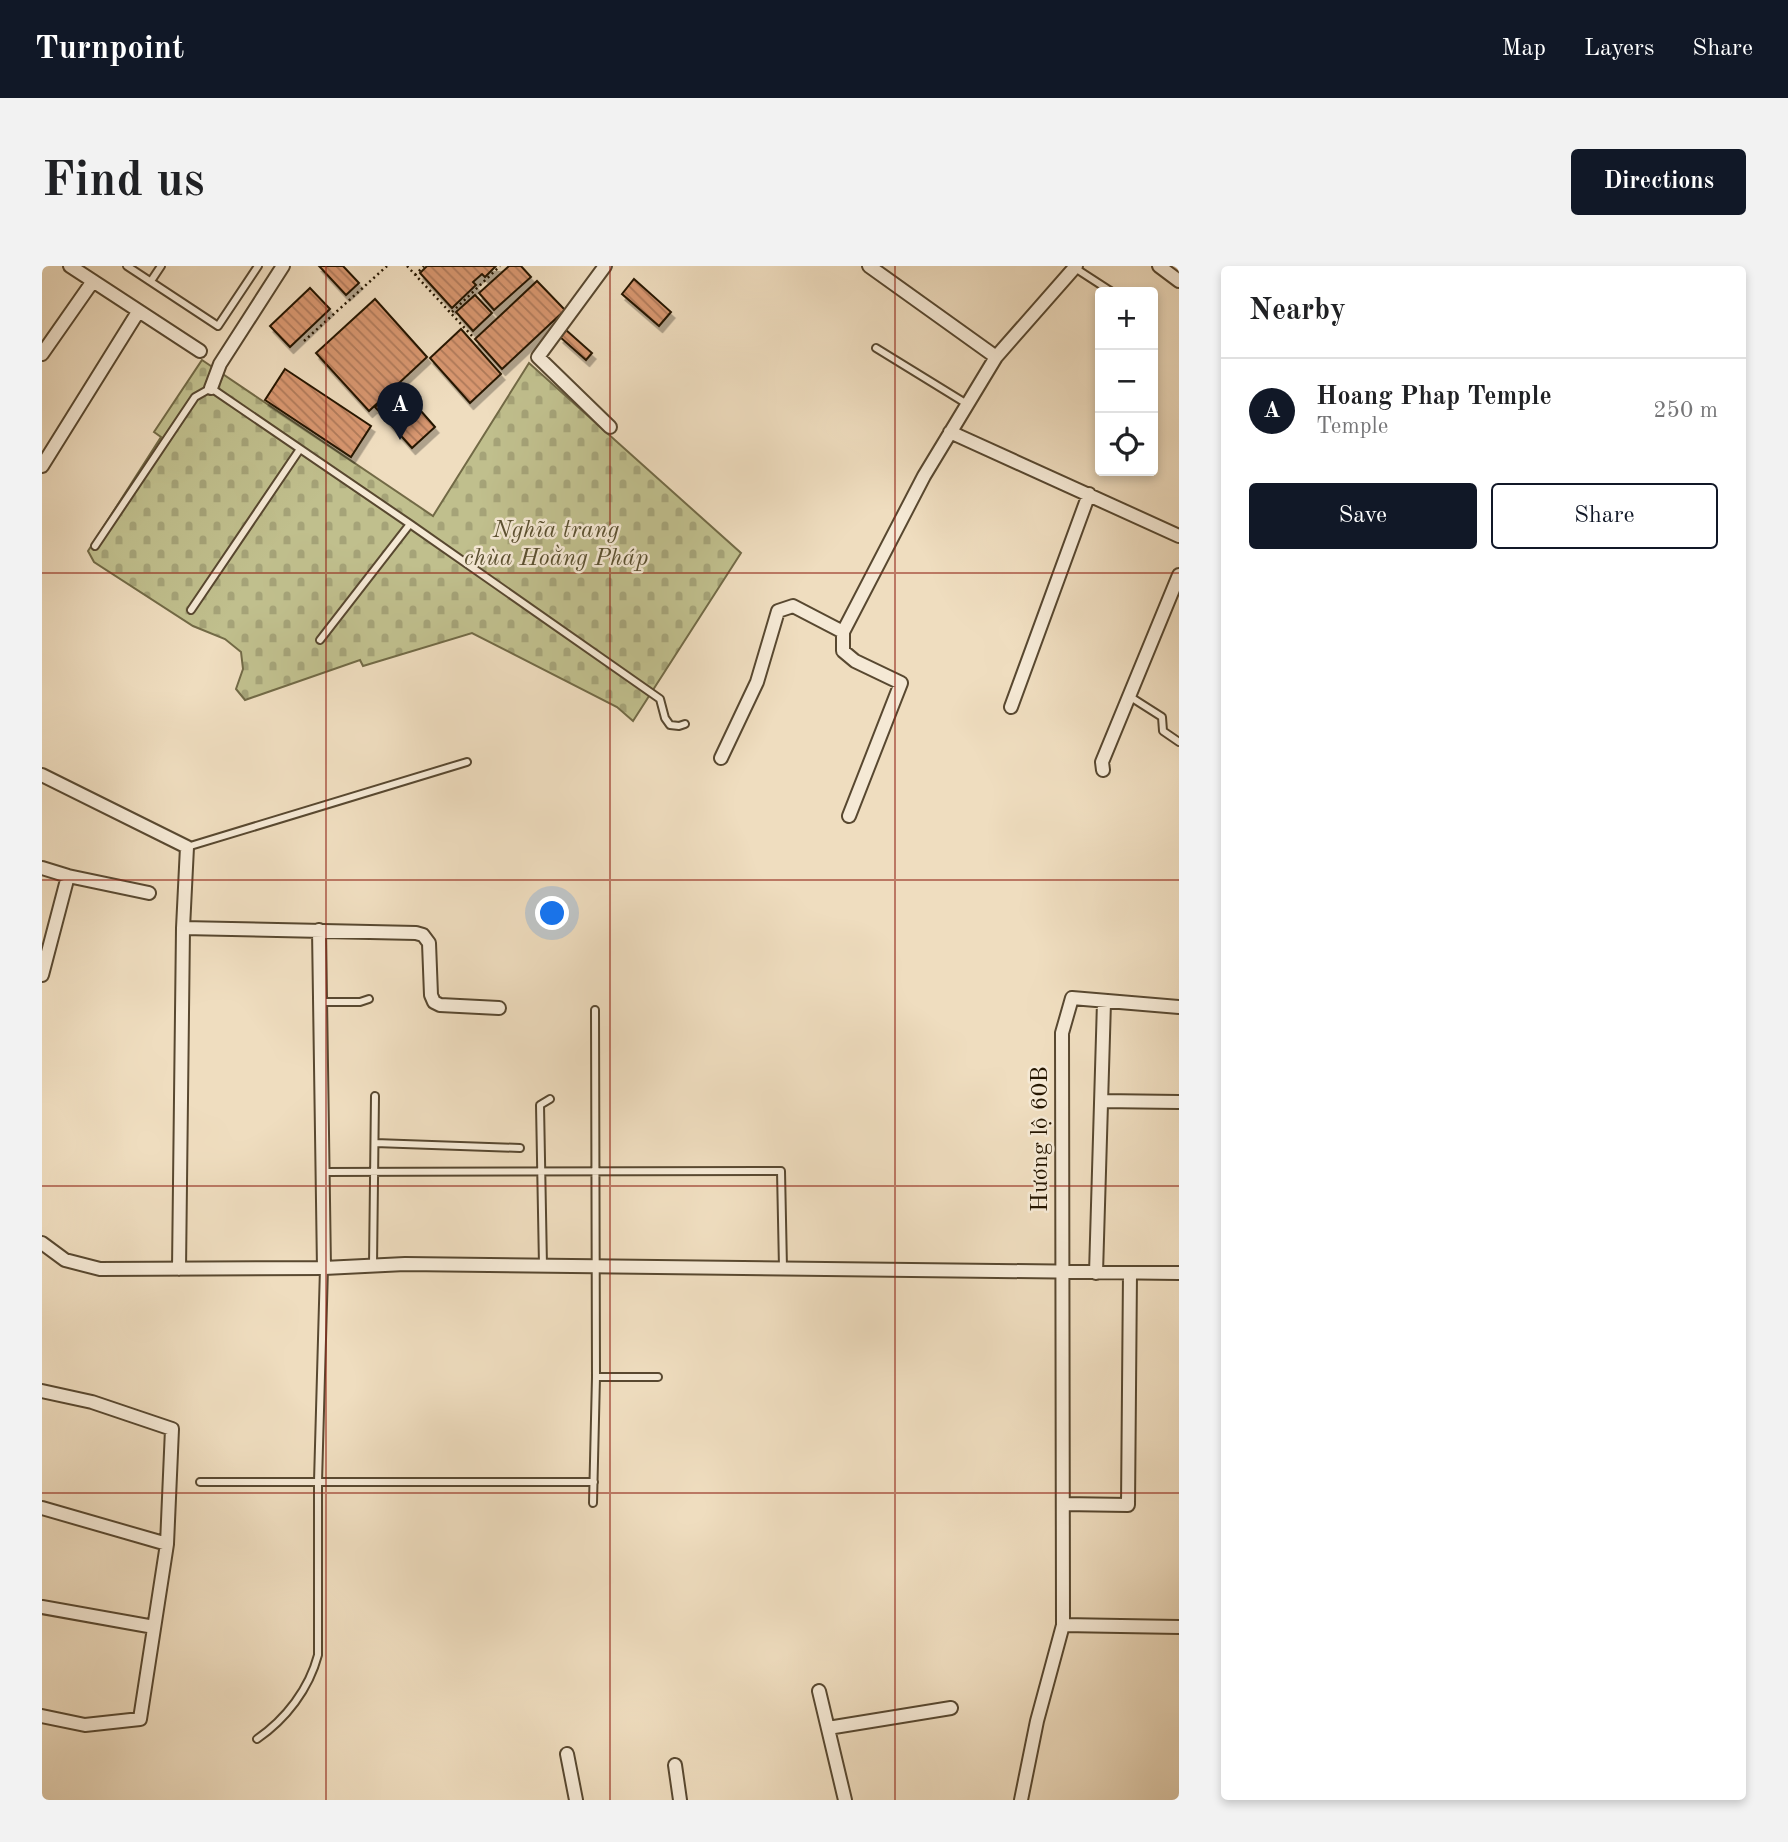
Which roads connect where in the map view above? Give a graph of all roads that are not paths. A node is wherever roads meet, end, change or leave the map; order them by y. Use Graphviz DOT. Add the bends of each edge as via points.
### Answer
graph roads {
  1 [pos="70,266"];
  2 [pos="127,266"];
  3 [pos="161,266"];
  4 [pos="258,266"];
  5 [pos="284,266"];
  6 [pos="605,266"];
  7 [pos="869,266"];
  8 [pos="1159,266"];
  9 [pos="1076,267"];
  10 [pos="93,281"];
  11 [pos="151,281"];
  12 [pos="1179,281"];
  13 [pos="1105,287"];
  14 [pos="138,312"];
  15 [pos="876,348"];
  16 [pos="200,351"];
  17 [pos="42,354"];
  18 [pos="996,357"];
  19 [pos="211,388"];
  20 [pos="967,404"];
  21 [pos="610,427"];
  22 [pos="950,432"];
  23 [pos="300,449"];
  24 [pos="42,466"];
  25 [pos="1089,494"];
  26 [pos="410,524"];
  27 [pos="1179,536"];
  28 [pos="95,546"];
  29 [pos="1179,575"];
  30 [pos="191,610"];
  31 [pos="844,632"];
  32 [pos="320,640"];
  33 [pos="1129,696"];
  34 [pos="1011,707"];
  35 [pos="685,724"];
  36 [pos="1179,741"];
  37 [pos="721,758"];
  38 [pos="467,762"];
  39 [pos="1103,771"];
  40 [pos="42,775"];
  41 [pos="849,816"];
  42 [pos="187,847"];
  43 [pos="42,868"];
  44 [pos="68,876"];
  45 [pos="149,893"];
  46 [pos="183,928"];
  47 [pos="319,930"];
  48 [pos="42,975"];
  49 [pos="369,999"];
  50 [pos="320,1002"];
  51 [pos="1104,1002"];
  52 [pos="1179,1007"];
  53 [pos="499,1008"];
  54 [pos="595,1010"];
  55 [pos="375,1096"];
  56 [pos="550,1099"];
  57 [pos="1101,1101"];
  58 [pos="1179,1102"];
  59 [pos="375,1143"];
  60 [pos="520,1148"];
  61 [pos="322,1172"];
  62 [pos="374,1172"];
  63 [pos="542,1172"];
  64 [pos="595,1172"];
  65 [pos="42,1243"];
  66 [pos="373,1265"];
  67 [pos="544,1266"];
  68 [pos="594,1266"];
  69 [pos="324,1268"];
  70 [pos="783,1268"];
  71 [pos="179,1269"];
  72 [pos="1063,1271"];
  73 [pos="1096,1272"];
  74 [pos="1130,1273"];
  75 [pos="1179,1273"];
  76 [pos="596,1377"];
  77 [pos="658,1377"];
  78 [pos="42,1391"];
  79 [pos="200,1482"];
  80 [pos="318,1482"];
  81 [pos="594,1482"];
  82 [pos="593,1503"];
  83 [pos="1063,1504"];
  84 [pos="42,1508"];
  85 [pos="167,1544"];
  86 [pos="42,1607"];
  87 [pos="1063,1625"];
  88 [pos="154,1627"];
  89 [pos="1179,1627"];
  90 [pos="819,1691"];
  91 [pos="951,1709"];
  92 [pos="42,1716"];
  93 [pos="828,1728"];
  94 [pos="257,1739"];
  95 [pos="567,1754"];
  96 [pos="675,1765"];
  97 [pos="576,1800"];
  98 [pos="680,1800"];
  99 [pos="845,1800"];
  100 [pos="1021,1800"];
  1 -- 10 [label="street"];
  2 -- 11 [label="lane"];
  3 -- 11 [label="lane"];
  4 -- 11 [label="lane" via="218,326"];
  5 -- 19 [label="street" via="220,364"];
  6 -- 21 [label="street" via="538,357"];
  7 -- 18 [label="street"];
  8 -- 12 [label="street"];
  9 -- 13 [label="lane"];
  9 -- 18 [label="street"];
  10 -- 14 [label="street"];
  10 -- 17 [label="street"];
  14 -- 16 [label="street"];
  14 -- 24 [label="street"];
  15 -- 20 [label="lane"];
  18 -- 20 [label="street"];
  19 -- 23 [label="lane"];
  19 -- 28 [label="lane" via="195,397"];
  20 -- 22 [label="street"];
  22 -- 25 [label="street"];
  22 -- 31 [label="street"];
  23 -- 26 [label="lane"];
  23 -- 30 [label="lane"];
  25 -- 27 [label="street"];
  25 -- 34 [label="street"];
  26 -- 32 [label="lane"];
  26 -- 35 [label="lane" via="660,699 670,725"];
  29 -- 33 [label="street"];
  31 -- 37 [label="street" via="793,606 778,611 757,682"];
  31 -- 41 [label="street" via="843,651 901,683"];
  33 -- 36 [label="lane" via="1162,717 1163,731"];
  33 -- 39 [label="street" via="1102,762"];
  38 -- 42 [label="lane"];
  40 -- 42 [label="street"];
  42 -- 46 [label="street"];
  43 -- 44 [label="street"];
  44 -- 45 [label="street"];
  44 -- 48 [label="street"];
  46 -- 47 [label="street"];
  46 -- 71 [label="street"];
  47 -- 50 [label="street"];
  47 -- 53 [label="street" via="423,935 429,943 434,1002"];
  49 -- 50 [label="lane"];
  50 -- 61 [label="street"];
  51 -- 52 [label="street, Hương lộ 60B"];
  51 -- 57 [label="street"];
  51 -- 72 [label="street, Hương lộ 60B" via="1072,998 1062,1033"];
  54 -- 64 [label="lane"];
  55 -- 59 [label="lane"];
  56 -- 63 [label="lane" via="540,1105"];
  57 -- 58 [label="street"];
  57 -- 73 [label="street"];
  59 -- 60 [label="lane"];
  59 -- 62 [label="lane"];
  61 -- 62 [label="lane"];
  61 -- 69 [label="street"];
  62 -- 63 [label="lane"];
  62 -- 66 [label="lane"];
  63 -- 64 [label="lane"];
  63 -- 67 [label="lane"];
  64 -- 68 [label="lane"];
  64 -- 70 [label="lane" via="781,1171"];
  65 -- 71 [label="street" via="65,1260 100,1269"];
  66 -- 67 [label="street"];
  66 -- 69 [label="street"];
  67 -- 68 [label="street"];
  68 -- 70 [label="street"];
  68 -- 76 [label="lane"];
  69 -- 71 [label="street"];
  69 -- 80 [label="lane"];
  70 -- 72 [label="street"];
  72 -- 73 [label="street"];
  72 -- 83 [label="street"];
  73 -- 74 [label="street"];
  74 -- 75 [label="street"];
  74 -- 83 [label="street" via="1128,1505"];
  76 -- 77 [label="lane"];
  76 -- 81 [label="lane"];
  78 -- 85 [label="street" via="172,1429"];
  79 -- 80 [label="lane"];
  80 -- 81 [label="lane"];
  80 -- 94 [label="lane" via="318,1655 290,1708"];
  81 -- 82 [label="lane"];
  83 -- 87 [label="street"];
  84 -- 85 [label="street"];
  85 -- 88 [label="street"];
  86 -- 88 [label="street"];
  87 -- 89 [label="street"];
  87 -- 100 [label="street"];
  88 -- 92 [label="street" via="140,1719 85,1725"];
  90 -- 93 [label="street"];
  91 -- 93 [label="street"];
  93 -- 99 [label="street"];
  95 -- 97 [label="street"];
  96 -- 98 [label="street"];
}
